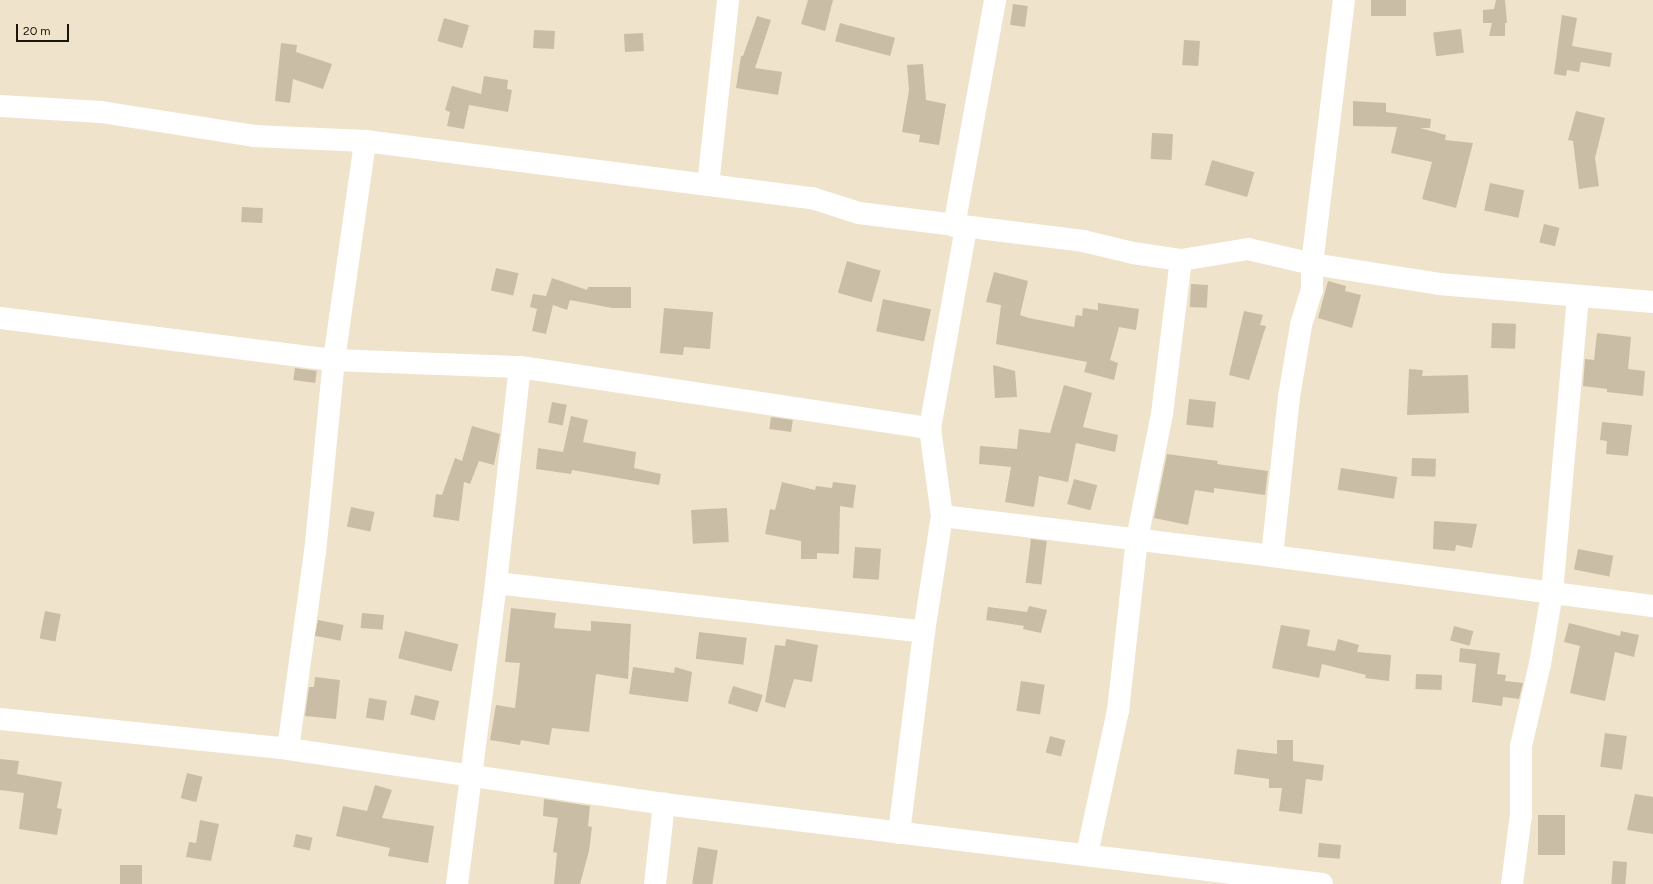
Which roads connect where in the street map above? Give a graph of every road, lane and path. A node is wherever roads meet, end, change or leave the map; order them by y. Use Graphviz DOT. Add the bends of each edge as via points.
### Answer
graph roads {
  1 [pos="728,0"];
  2 [pos="995,0"];
  3 [pos="1344,0"];
  4 [pos="0,106"];
  5 [pos="366,141"];
  6 [pos="708,185"];
  7 [pos="960,227"];
  8 [pos="1181,260"];
  9 [pos="1312,264"];
  10 [pos="1578,297"];
  11 [pos="1653,302"];
  12 [pos="0,318"];
  13 [pos="334,360"];
  14 [pos="520,367"];
  15 [pos="930,428"];
  16 [pos="942,516"];
  17 [pos="1137,539"];
  18 [pos="1272,556"];
  19 [pos="496,583"];
  20 [pos="1552,593"];
  21 [pos="1653,606"];
  22 [pos="924,632"];
  23 [pos="0,719"];
  24 [pos="288,749"];
  25 [pos="472,775"];
  26 [pos="664,804"];
  27 [pos="899,832"];
  28 [pos="1087,854"];
  29 [pos="457,884"];
  30 [pos="655,884"];
  31 [pos="1322,884"];
  32 [pos="1512,884"];
  1 -- 6 [label="street"];
  2 -- 7 [label="street"];
  3 -- 9 [label="street"];
  4 -- 5 [label="street" via="101,112 254,136"];
  5 -- 6 [label="street"];
  5 -- 13 [label="street"];
  6 -- 7 [label="street" via="812,198 859,213"];
  7 -- 8 [label="street" via="1083,241"];
  7 -- 15 [label="street"];
  8 -- 9 [label="street" via="1248,249"];
  8 -- 17 [label="street" via="1162,414"];
  9 -- 10 [label="street" via="1439,284"];
  9 -- 18 [label="street" via="1312,290 1301,324 1289,397"];
  10 -- 11 [label="street"];
  10 -- 20 [label="street"];
  12 -- 13 [label="street"];
  13 -- 14 [label="street"];
  13 -- 24 [label="street" via="315,553"];
  14 -- 15 [label="street"];
  14 -- 19 [label="street"];
  15 -- 16 [label="street"];
  16 -- 17 [label="street"];
  16 -- 22 [label="street"];
  17 -- 18 [label="street"];
  17 -- 28 [label="street" via="1118,711"];
  18 -- 20 [label="street"];
  19 -- 22 [label="street"];
  19 -- 25 [label="street"];
  20 -- 21 [label="street"];
  20 -- 32 [label="street" via="1540,664 1521,746 1522,815"];
  22 -- 27 [label="street"];
  23 -- 24 [label="street"];
  24 -- 25 [label="street"];
  25 -- 26 [label="street"];
  25 -- 29 [label="street"];
  26 -- 27 [label="street"];
  26 -- 30 [label="street"];
  27 -- 28 [label="street"];
  28 -- 31 [label="street"];
}
